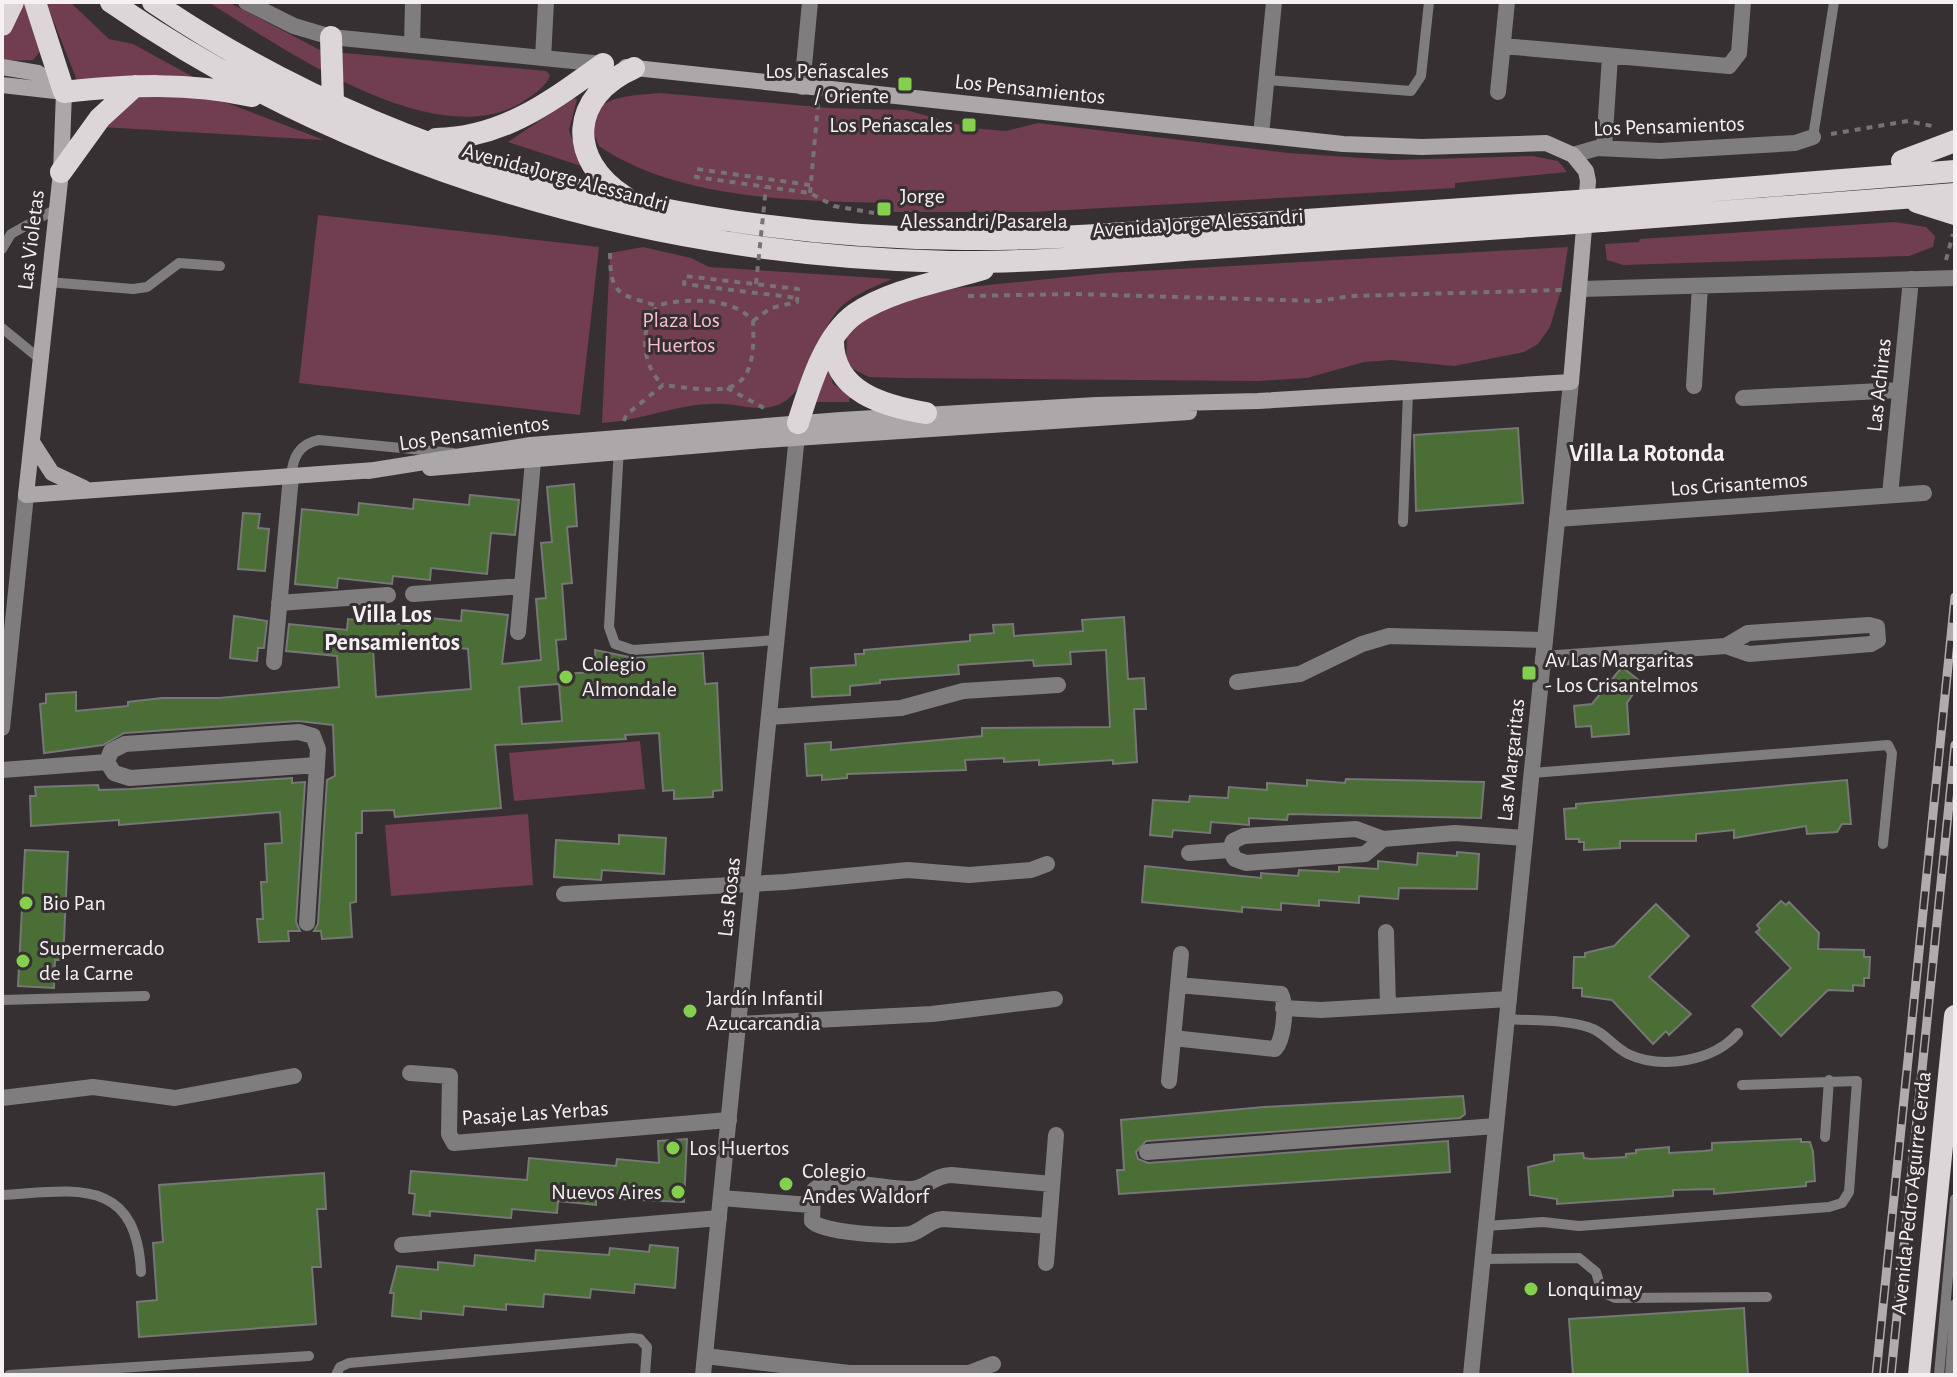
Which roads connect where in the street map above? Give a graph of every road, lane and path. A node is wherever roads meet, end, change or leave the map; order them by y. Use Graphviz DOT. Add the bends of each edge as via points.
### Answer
graph roads {
  1 [pos="13,2"];
  2 [pos="35,2"];
  3 [pos="111,2"];
  4 [pos="153,2"];
  5 [pos="246,2"];
  6 [pos="413,2"];
  7 [pos="546,2"];
  8 [pos="810,2"];
  9 [pos="1274,2"];
  10 [pos="1429,2"];
  11 [pos="1507,2"];
  12 [pos="1743,2"];
  13 [pos="1834,2"];
  14 [pos="2,25"];
  15 [pos="331,37"];
  16 [pos="412,45"];
  17 [pos="1503,46"];
  18 [pos="1610,56"];
  19 [pos="543,58"];
  20 [pos="603,64"];
  21 [pos="2,67"];
  22 [pos="634,68"];
  23 [pos="1266,80"];
  24 [pos="2,85"];
  25 [pos="136,85"];
  26 [pos="810,88"];
  27 [pos="64,92"];
  28 [pos="1498,92"];
  29 [pos="333,102"];
  30 [pos="288,106"];
  31 [pos="1261,135"];
  32 [pos="1946,135"];
  33 [pos="1813,137"];
  34 [pos="420,138"];
  35 [pos="1604,148"];
  36 [pos="1573,155"];
  37 [pos="1955,171"];
  38 [pos="61,172"];
  39 [pos="1901,179"];
  40 [pos="810,185"];
  41 [pos="766,187"];
  42 [pos="810,193"];
  43 [pos="1955,194"];
  44 [pos="632,202"];
  45 [pos="54,210"];
  46 [pos="884,214"];
  47 [pos="1954,223"];
  48 [pos="7,234"];
  49 [pos="2,249"];
  50 [pos="610,253"];
  51 [pos="1011,261"];
  52 [pos="220,266"];
  53 [pos="1948,278"];
  54 [pos="1911,279"];
  55 [pos="48,282"];
  56 [pos="756,284"];
  57 [pos="1700,286"];
  58 [pos="1581,289"];
  59 [pos="965,296"];
  60 [pos="797,298"];
  61 [pos="658,306"];
  62 [pos="753,321"];
  63 [pos="2,328"];
  64 [pos="833,341"];
  65 [pos="40,359"];
  66 [pos="1571,382"];
  67 [pos="663,385"];
  68 [pos="1694,386"];
  69 [pos="727,388"];
  70 [pos="1900,390"];
  71 [pos="1408,393"];
  72 [pos="1743,398"];
  73 [pos="1258,401"];
  74 [pos="926,413"];
  75 [pos="772,425"];
  76 [pos="798,430"];
  77 [pos="32,441"];
  78 [pos="620,445"];
  79 [pos="459,454"];
  80 [pos="533,461"];
  81 [pos="368,471"];
  82 [pos="291,476"];
  83 [pos="94,489"];
  84 [pos="1924,493"];
  85 [pos="26,495"];
  86 [pos="1890,495"];
  87 [pos="1557,519"];
  88 [pos="1403,522"];
  89 [pos="522,586"];
  90 [pos="413,594"];
  91 [pos="388,595"];
  92 [pos="279,603"];
  93 [pos="7,625"];
  94 [pos="518,632"];
  95 [pos="777,640"];
  96 [pos="1545,640"];
  97 [pos="1726,646"];
  98 [pos="1543,659"];
  99 [pos="274,662"];
  100 [pos="1237,682"];
  101 [pos="1058,685"];
  102 [pos="769,717"];
  103 [pos="2,728"];
  104 [pos="107,762"];
  105 [pos="317,765"];
  106 [pos="2,770"];
  107 [pos="1532,773"];
  108 [pos="1525,838"];
  109 [pos="1383,839"];
  110 [pos="1883,844"];
  111 [pos="1230,850"];
  112 [pos="1189,853"];
  113 [pos="1047,864"];
  114 [pos="752,882"];
  115 [pos="564,894"];
  116 [pos="307,923"];
  117 [pos="1386,932"];
  118 [pos="1181,954"];
  119 [pos="1178,985"];
  120 [pos="145,996"];
  121 [pos="1055,999"];
  122 [pos="1509,999"];
  123 [pos="2,1000"];
  124 [pos="1955,1004"];
  125 [pos="1388,1006"];
  126 [pos="1283,1008"];
  127 [pos="1955,1018"];
  128 [pos="1507,1019"];
  129 [pos="738,1024"];
  130 [pos="1738,1033"];
  131 [pos="1173,1038"];
  132 [pos="410,1073"];
  133 [pos="294,1076"];
  134 [pos="1829,1080"];
  135 [pos="1169,1081"];
  136 [pos="1742,1085"];
  137 [pos="2,1098"];
  138 [pos="729,1120"];
  139 [pos="1496,1126"];
  140 [pos="1056,1135"];
  141 [pos="1825,1137"];
  142 [pos="1147,1152"];
  143 [pos="1052,1184"];
  144 [pos="2,1195"];
  145 [pos="721,1198"];
  146 [pos="1955,1199"];
  147 [pos="810,1205"];
  148 [pos="719,1218"];
  149 [pos="1049,1226"];
  150 [pos="1486,1226"];
  151 [pos="402,1245"];
  152 [pos="1483,1259"];
  153 [pos="1046,1263"];
  154 [pos="141,1272"];
  155 [pos="1767,1297"];
  156 [pos="1955,1304"];
  157 [pos="309,1356"];
  158 [pos="705,1356"];
  159 [pos="993,1364"];
  160 [pos="9,1375"];
  161 [pos="336,1375"];
  162 [pos="645,1375"];
  163 [pos="703,1375"];
  164 [pos="1471,1375"];
  165 [pos="1919,1375"];
  166 [pos="1939,1375"];
  167 [pos="1950,1375"];
  1 -- 14 [label="highway"];
  2 -- 27 [label="highway"];
  3 -- 30 [label="highway, Avenida Jorge Alessandri"];
  4 -- 29 [label="highway, Avenida Jorge Alessandri" via="236,53"];
  5 -- 15 [label="street, Los Pensamientos"];
  6 -- 16 [label="street"];
  7 -- 19 [label="street"];
  8 -- 26 [label="street"];
  9 -- 23 [label="street"];
  10 -- 23 [label="lane" via="1421,76 1411,91"];
  11 -- 17 [label="street"];
  12 -- 18 [label="street" via="1739,53 1729,66"];
  13 -- 33 [label="lane"];
  15 -- 16 [label="street, Los Pensamientos"];
  15 -- 29 [label="highway"];
  16 -- 19 [label="street, Los Pensamientos"];
  17 -- 18 [label="street"];
  17 -- 28 [label="street"];
  18 -- 35 [label="street"];
  19 -- 20 [label="street, Los Pensamientos"];
  20 -- 22 [label="main road, Los Pensamientos"];
  20 -- 34 [label="highway" via="511,124 465,137"];
  21 -- 27 [label="main road" via="38,73"];
  22 -- 26 [label="main road, Los Pensamientos"];
  22 -- 44 [label="highway" via="592,98 582,119 587,153 600,175"];
  23 -- 31 [label="street"];
  24 -- 27 [label="main road"];
  25 -- 27 [label="highway"];
  25 -- 30 [label="highway" via="198,86"];
  25 -- 38 [label="highway" via="100,118"];
  26 -- 31 [label="main road, Los Pensamientos"];
  26 -- 40 [label="path"];
  27 -- 38 [label="main road, Las Violetas"];
  29 -- 34 [label="highway, Avenida Jorge Alessandri"];
  30 -- 51 [label="highway, Avenida Jorge Alessandri" via="458,176 644,228 842,256"];
  31 -- 36 [label="main road, Los Pensamientos" via="1388,147 1536,142"];
  32 -- 33 [label="path" via="1908,121"];
  32 -- 39 [label="highway, bridge"];
  33 -- 35 [label="street, Los Pensamientos" via="1795,143 1679,150"];
  34 -- 44 [label="highway, Avenida Jorge Alessandri"];
  35 -- 36 [label="street, Los Pensamientos"];
  36 -- 58 [label="main road, Las Margaritas" via="1588,181"];
  37 -- 39 [label="highway, Avenida Jorge Alessandri"];
  38 -- 45 [label="main road, Las Violetas"];
  39 -- 43 [label="highway, Avenida Jorge Alessandri"];
  39 -- 44 [label="highway, Avenida Jorge Alessandri, bridge" via="977,239 798,229"];
  39 -- 47 [label="highway"];
  39 -- 51 [label="highway, Avenida Jorge Alessandri, bridge" via="1602,221"];
  40 -- 41 [label="path" via="697,169 696,177"];
  40 -- 42 [label="path"];
  41 -- 42 [label="path"];
  41 -- 56 [label="path, bridge"];
  42 -- 46 [label="path" via="834,206"];
  45 -- 48 [label="lane"];
  45 -- 55 [label="main road, Las Violetas"];
  47 -- 53 [label="path"];
  48 -- 49 [label="lane"];
  50 -- 61 [label="path" via="614,288"];
  51 -- 64 [label="highway" via="868,308 845,324"];
  52 -- 55 [label="lane" via="179,263 147,287 133,289"];
  53 -- 54 [label="street"];
  54 -- 57 [label="street"];
  54 -- 70 [label="street, Las Achiras"];
  55 -- 65 [label="main road, Las Violetas"];
  56 -- 60 [label="path" via="798,289"];
  56 -- 60 [label="path" via="685,276 684,284"];
  57 -- 58 [label="street"];
  57 -- 68 [label="street"];
  58 -- 59 [label="path" via="1319,301"];
  58 -- 66 [label="main road, Las Margaritas"];
  60 -- 62 [label="path"];
  61 -- 62 [label="path" via="737,306"];
  61 -- 67 [label="path" via="649,320 647,364"];
  62 -- 69 [label="path" via="752,368 744,382"];
  63 -- 65 [label="lane"];
  64 -- 74 [label="highway" via="839,369 852,386 873,400"];
  64 -- 76 [label="highway"];
  65 -- 77 [label="main road, Las Violetas"];
  66 -- 71 [label="main road, Los Pensamientos"];
  66 -- 87 [label="street, Las Margaritas"];
  67 -- 69 [label="path"];
  67 -- 78 [label="path" via="626,415"];
  69 -- 75 [label="path" via="771,412"];
  70 -- 72 [label="street"];
  70 -- 86 [label="street, Las Achiras"];
  71 -- 73 [label="main road, Los Pensamientos"];
  71 -- 88 [label="lane"];
  73 -- 74 [label="main road, Los Pensamientos"];
  73 -- 76 [label="main road, Los Pensamientos" via="1197,411"];
  74 -- 76 [label="main road, Los Pensamientos"];
  75 -- 76 [label="main road, Los Pensamientos"];
  75 -- 78 [label="main road, Los Pensamientos"];
  76 -- 78 [label="main road, Los Pensamientos"];
  76 -- 95 [label="street, Las Rosas"];
  77 -- 83 [label="main road" via="52,473 72,485"];
  77 -- 85 [label="main road, Las Violetas"];
  78 -- 79 [label="main road, Los Pensamientos"];
  78 -- 80 [label="main road, Los Pensamientos"];
  78 -- 95 [label="lane" via="609,627 615,644 627,650"];
  79 -- 81 [label="main road, Los Pensamientos"];
  79 -- 82 [label="lane" via="319,440 296,453"];
  80 -- 81 [label="main road, Los Pensamientos"];
  80 -- 89 [label="street"];
  81 -- 82 [label="main road, Los Pensamientos"];
  82 -- 83 [label="main road, Los Pensamientos"];
  82 -- 92 [label="street"];
  83 -- 85 [label="main road, Los Pensamientos"];
  84 -- 86 [label="street, Los Crisantemos"];
  85 -- 93 [label="street, Las Violetas"];
  86 -- 87 [label="street, Los Crisantemos"];
  87 -- 96 [label="street, Las Margaritas"];
  89 -- 90 [label="street"];
  89 -- 94 [label="street"];
  91 -- 92 [label="street"];
  92 -- 99 [label="street"];
  93 -- 103 [label="street, Las Violetas"];
  95 -- 102 [label="street, Las Rosas"];
  96 -- 98 [label="street, Las Margaritas"];
  96 -- 100 [label="street" via="1389,636 1300,674"];
  97 -- 97 [label="street" via="1743,654 1764,653 1871,644 1880,634 1869,625 1748,633"];
  97 -- 98 [label="street"];
  98 -- 107 [label="street, Las Margaritas"];
  101 -- 102 [label="street" via="963,691 901,708"];
  102 -- 114 [label="street, Las Rosas"];
  104 -- 105 [label="street" via="114,773 130,778"];
  104 -- 105 [label="street" via="111,751 125,744 307,732 317,742"];
  104 -- 106 [label="street"];
  105 -- 116 [label="street"];
  107 -- 108 [label="street, Las Margaritas"];
  107 -- 110 [label="lane" via="1888,745 1892,753"];
  108 -- 109 [label="street" via="1455,833"];
  108 -- 122 [label="street, Las Margaritas"];
  109 -- 111 [label="street" via="1356,829 1244,836 1233,841"];
  109 -- 111 [label="street" via="1365,854 1246,863"];
  111 -- 112 [label="street"];
  113 -- 114 [label="street" via="969,875 908,870"];
  114 -- 115 [label="street"];
  114 -- 129 [label="street, Las Rosas"];
  117 -- 125 [label="street"];
  118 -- 119 [label="street"];
  119 -- 126 [label="street" via="1281,994"];
  119 -- 131 [label="street"];
  120 -- 123 [label="lane"];
  121 -- 129 [label="street" via="932,1014"];
  122 -- 125 [label="street"];
  122 -- 128 [label="street, Las Margaritas"];
  124 -- 127 [label="highway, Avenida Pedro Aguirre Cerda"];
  125 -- 126 [label="street"];
  126 -- 131 [label="street" via="1275,1049"];
  127 -- 165 [label="highway, Avenida Pedro Aguirre Cerda"];
  128 -- 130 [label="lane" via="1591,1027 1627,1053 1647,1059 1700,1058 1719,1051"];
  128 -- 139 [label="street, Las Margaritas"];
  129 -- 138 [label="street, Las Rosas"];
  131 -- 135 [label="street"];
  132 -- 138 [label="street, Pasaje Las Yerbas" via="450,1076 449,1134 454,1143"];
  133 -- 137 [label="street" via="175,1098 93,1087"];
  134 -- 136 [label="lane"];
  134 -- 141 [label="lane"];
  134 -- 150 [label="lane" via="1854,1079 1859,1084 1849,1192 1836,1206 1579,1226"];
  138 -- 145 [label="street, Las Rosas"];
  139 -- 142 [label="street"];
  139 -- 150 [label="street, Las Margaritas"];
  140 -- 143 [label="street"];
  143 -- 147 [label="street" via="951,1175 912,1189 827,1182 815,1187"];
  143 -- 149 [label="street"];
  144 -- 154 [label="lane" via="86,1191 105,1197 129,1224"];
  145 -- 147 [label="street"];
  145 -- 148 [label="street, Las Rosas"];
  146 -- 166 [label="lane"];
  147 -- 149 [label="street" via="812,1221 827,1230 908,1234 943,1219"];
  148 -- 151 [label="street"];
  148 -- 158 [label="street, Las Rosas"];
  149 -- 153 [label="street"];
  150 -- 152 [label="street, Las Margaritas"];
  152 -- 155 [label="lane" via="1579,1258 1596,1272 1602,1292 1615,1298"];
  152 -- 164 [label="street, Las Margaritas"];
  156 -- 167 [label="lane"];
  157 -- 160 [label="lane"];
  158 -- 159 [label="street" via="849,1373 969,1373"];
  158 -- 163 [label="street, Las Rosas"];
  161 -- 162 [label="lane" via="349,1363 632,1338 647,1347"];
}
